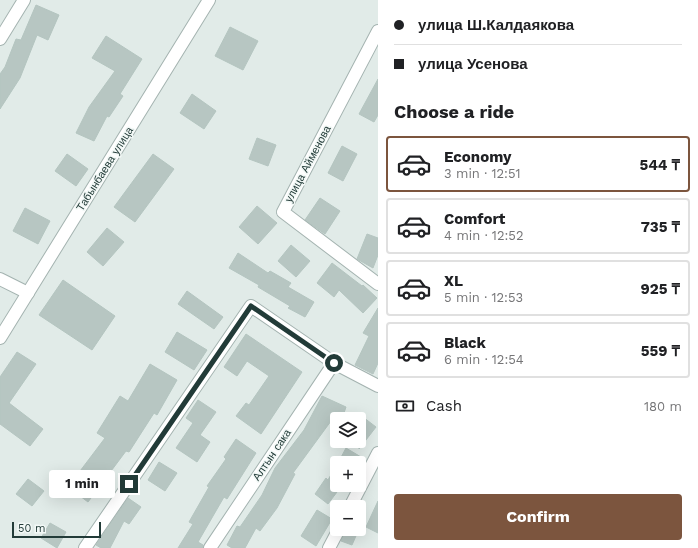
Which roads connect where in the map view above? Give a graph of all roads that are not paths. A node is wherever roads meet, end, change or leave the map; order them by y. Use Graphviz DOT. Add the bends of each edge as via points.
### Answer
graph roads {
  1 [pos="24,0"];
  2 [pos="209,0"];
  3 [pos="378,31"];
  4 [pos="0,39"];
  5 [pos="0,279"];
  6 [pos="378,284"];
  7 [pos="28,293"];
  8 [pos="0,338"];
  9 [pos="334,363"];
  10 [pos="378,386"];
  11 [pos="378,453"];
  12 [pos="354,500"];
  13 [pos="335,536"];
  14 [pos="85,548"];
  15 [pos="210,548"];
  16 [pos="329,548"];
  1 -- 4 [label="street"];
  2 -- 7 [label="street, Табынбаева улица"];
  3 -- 6 [label="street, улица Айменова" via="283,212"];
  5 -- 7 [label="street"];
  7 -- 8 [label="street, Табынбаева улица"];
  9 -- 10 [label="street"];
  9 -- 14 [label="street" via="251,306"];
  9 -- 15 [label="street, Алтын сака"];
  11 -- 12 [label="street"];
  13 -- 16 [label="street"];
}
